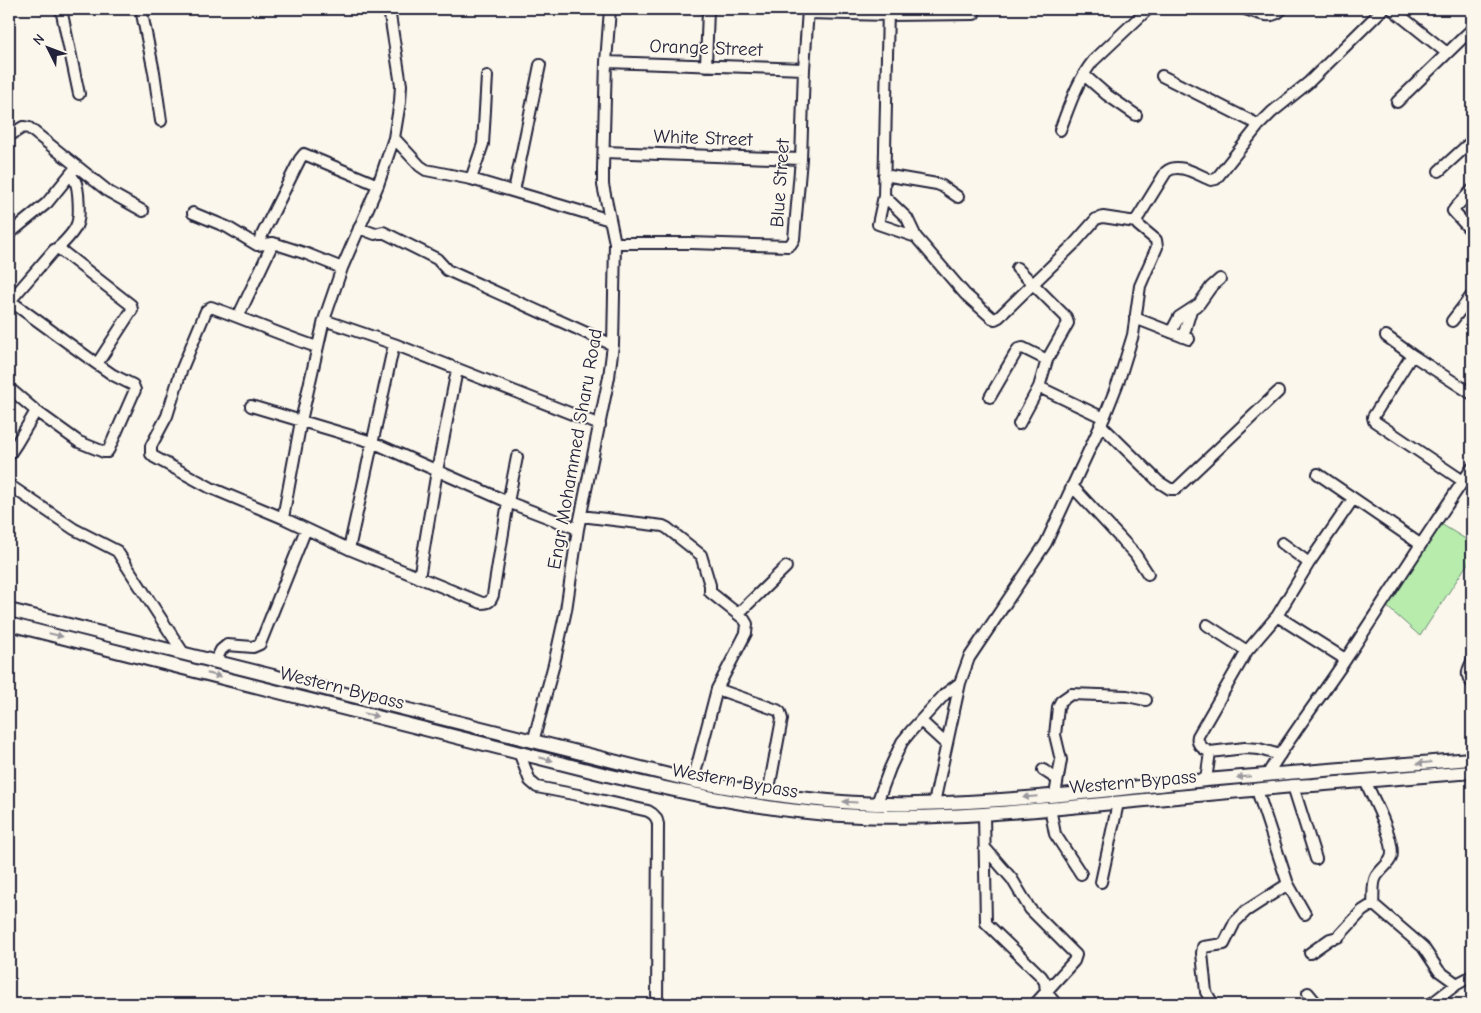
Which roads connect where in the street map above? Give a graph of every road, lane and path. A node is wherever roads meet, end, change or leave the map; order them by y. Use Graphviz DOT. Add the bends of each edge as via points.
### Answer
graph roads {
  1 [pos="62,9"];
  2 [pos="141,9"];
  3 [pos="389,9"];
  4 [pos="610,9"];
  5 [pos="708,9"];
  6 [pos="1148,9"];
  7 [pos="1244,9"];
  8 [pos="1282,9"];
  9 [pos="1383,9"];
  10 [pos="1392,9"];
  11 [pos="808,11"];
  12 [pos="888,12"];
  13 [pos="974,14"];
  14 [pos="1472,28"];
  15 [pos="1464,36"];
  16 [pos="1472,44"];
  17 [pos="1447,53"];
  18 [pos="606,62"];
  19 [pos="540,65"];
  20 [pos="706,66"];
  21 [pos="804,69"];
  22 [pos="1084,75"];
  23 [pos="487,76"];
  24 [pos="1162,76"];
  25 [pos="79,94"];
  26 [pos="1397,102"];
  27 [pos="1136,115"];
  28 [pos="161,122"];
  29 [pos="1258,125"];
  30 [pos="1060,130"];
  31 [pos="9,136"];
  32 [pos="394,138"];
  33 [pos="1472,141"];
  34 [pos="604,152"];
  35 [pos="801,158"];
  36 [pos="76,166"];
  37 [pos="1439,171"];
  38 [pos="70,175"];
  39 [pos="884,176"];
  40 [pos="471,179"];
  41 [pos="378,185"];
  42 [pos="1472,190"];
  43 [pos="514,192"];
  44 [pos="884,196"];
  45 [pos="958,196"];
  46 [pos="143,211"];
  47 [pos="193,213"];
  48 [pos="610,220"];
  49 [pos="1136,222"];
  50 [pos="359,228"];
  51 [pos="1472,232"];
  52 [pos="9,234"];
  53 [pos="916,237"];
  54 [pos="615,242"];
  55 [pos="273,243"];
  56 [pos="257,245"];
  57 [pos="58,248"];
  58 [pos="342,268"];
  59 [pos="1016,268"];
  60 [pos="1220,280"];
  61 [pos="1032,284"];
  62 [pos="1472,295"];
  63 [pos="9,300"];
  64 [pos="1191,310"];
  65 [pos="238,316"];
  66 [pos="1135,318"];
  67 [pos="324,320"];
  68 [pos="1452,321"];
  69 [pos="1171,332"];
  70 [pos="1386,336"];
  71 [pos="394,344"];
  72 [pos="613,345"];
  73 [pos="317,347"];
  74 [pos="1412,355"];
  75 [pos="1047,360"];
  76 [pos="97,364"];
  77 [pos="457,370"];
  78 [pos="1039,387"];
  79 [pos="9,388"];
  80 [pos="1278,392"];
  81 [pos="1472,394"];
  82 [pos="990,397"];
  83 [pos="251,406"];
  84 [pos="36,411"];
  85 [pos="301,420"];
  86 [pos="1102,421"];
  87 [pos="1019,424"];
  88 [pos="600,425"];
  89 [pos="372,442"];
  90 [pos="9,455"];
  91 [pos="517,457"];
  92 [pos="1472,468"];
  93 [pos="438,471"];
  94 [pos="1318,474"];
  95 [pos="1464,481"];
  96 [pos="9,484"];
  97 [pos="1072,486"];
  98 [pos="1353,499"];
  99 [pos="508,502"];
  100 [pos="581,516"];
  101 [pos="283,518"];
  102 [pos="306,528"];
  103 [pos="578,529"];
  104 [pos="1282,543"];
  105 [pos="1420,544"];
  106 [pos="349,549"];
  107 [pos="1309,563"];
  108 [pos="786,567"];
  109 [pos="1148,574"];
  110 [pos="420,578"];
  111 [pos="9,610"];
  112 [pos="738,614"];
  113 [pos="1276,616"];
  114 [pos="9,624"];
  115 [pos="1207,625"];
  116 [pos="1247,650"];
  117 [pos="184,654"];
  118 [pos="1346,659"];
  119 [pos="215,662"];
  120 [pos="1472,662"];
  121 [pos="960,683"];
  122 [pos="1472,683"];
  123 [pos="717,689"];
  124 [pos="1146,700"];
  125 [pos="921,721"];
  126 [pos="533,742"];
  127 [pos="946,744"];
  128 [pos="519,752"];
  129 [pos="1210,752"];
  130 [pos="1280,755"];
  131 [pos="1472,759"];
  132 [pos="1043,770"];
  133 [pos="1472,772"];
  134 [pos="1267,775"];
  135 [pos="1057,779"];
  136 [pos="1206,780"];
  137 [pos="693,781"];
  138 [pos="1365,781"];
  139 [pos="1294,786"];
  140 [pos="1257,790"];
  141 [pos="768,794"];
  142 [pos="1136,794"];
  143 [pos="1055,795"];
  144 [pos="877,803"];
  145 [pos="934,803"];
  146 [pos="1118,803"];
  147 [pos="1050,808"];
  148 [pos="984,814"];
  149 [pos="986,849"];
  150 [pos="1316,860"];
  151 [pos="1080,874"];
  152 [pos="1102,882"];
  153 [pos="1288,884"];
  154 [pos="1373,904"];
  155 [pos="1305,914"];
  156 [pos="1310,953"];
  157 [pos="1472,976"];
  158 [pos="1457,984"];
  159 [pos="1046,992"];
  160 [pos="1308,993"];
  161 [pos="657,1004"];
  162 [pos="1035,1004"];
  163 [pos="1056,1004"];
  164 [pos="1213,1004"];
  165 [pos="1318,1004"];
  166 [pos="1431,1004"];
  1 -- 25 [label="street"];
  2 -- 28 [label="street"];
  3 -- 32 [label="street" via="401,85"];
  4 -- 18 [label="street, Engr Mohammed Sharu Road"];
  5 -- 20 [label="street"];
  6 -- 22 [label="street" via="1093,61"];
  7 -- 8 [label="street" via="1271,16"];
  9 -- 29 [label="street" via="1308,83"];
  10 -- 17 [label="street"];
  11 -- 12 [label="street"];
  11 -- 21 [label="street, Blue Street"];
  12 -- 13 [label="street"];
  12 -- 39 [label="street"];
  14 -- 15 [label="street"];
  15 -- 16 [label="street"];
  15 -- 17 [label="street"];
  17 -- 26 [label="street"];
  18 -- 20 [label="street, Orange Street"];
  18 -- 34 [label="street, Engr Mohammed Sharu Road"];
  19 -- 43 [label="street"];
  20 -- 21 [label="street, Orange Street"];
  21 -- 35 [label="street, Blue Street"];
  22 -- 27 [label="street"];
  22 -- 30 [label="street"];
  23 -- 40 [label="street" via="483,144"];
  24 -- 29 [label="street"];
  29 -- 49 [label="street" via="1216,179 1178,167 1169,169"];
  31 -- 36 [label="street" via="26,127"];
  32 -- 40 [label="street" via="422,168"];
  32 -- 41 [label="street"];
  33 -- 37 [label="street"];
  34 -- 35 [label="street, White Street"];
  34 -- 48 [label="street, Engr Mohammed Sharu Road" via="603,185"];
  35 -- 54 [label="street, Blue Street" via="794,239 788,246"];
  36 -- 38 [label="street"];
  36 -- 46 [label="street" via="108,192"];
  38 -- 52 [label="street" via="47,203"];
  38 -- 57 [label="street" via="76,184 79,220"];
  39 -- 44 [label="street"];
  39 -- 45 [label="street" via="937,184"];
  40 -- 43 [label="street"];
  41 -- 50 [label="street"];
  41 -- 56 [label="street" via="304,154"];
  42 -- 51 [label="street" via="1453,211"];
  43 -- 48 [label="street"];
  44 -- 53 [label="street" via="907,218"];
  44 -- 53 [label="street" via="878,224"];
  47 -- 56 [label="street" via="227,227"];
  48 -- 54 [label="street, Engr Mohammed Sharu Road"];
  49 -- 61 [label="street" via="1096,218"];
  49 -- 66 [label="street" via="1158,244 1140,286"];
  50 -- 58 [label="street"];
  50 -- 72 [label="street" via="375,234 383,232 437,259 446,270"];
  53 -- 61 [label="street" via="965,294 992,318 997,319"];
  54 -- 72 [label="street, Engr Mohammed Sharu Road"];
  55 -- 56 [label="street"];
  55 -- 58 [label="street"];
  55 -- 65 [label="street"];
  57 -- 63 [label="street"];
  57 -- 76 [label="street" via="131,305 132,310"];
  58 -- 67 [label="street"];
  59 -- 61 [label="street"];
  60 -- 64 [label="street" via="1210,286 1200,304"];
  61 -- 75 [label="street" via="1068,320"];
  62 -- 68 [label="street"];
  63 -- 76 [label="street"];
  64 -- 69 [label="street" via="1180,317"];
  64 -- 69 [label="street" via="1186,338"];
  65 -- 73 [label="street"];
  65 -- 101 [label="street" via="211,307 206,311 181,370 167,416 150,450 154,457 211,488"];
  66 -- 69 [label="street"];
  66 -- 86 [label="street" via="1119,380"];
  67 -- 71 [label="street"];
  67 -- 73 [label="street"];
  70 -- 74 [label="street"];
  71 -- 77 [label="street"];
  71 -- 89 [label="street"];
  72 -- 88 [label="street, Engr Mohammed Sharu Road"];
  73 -- 85 [label="street"];
  74 -- 81 [label="street"];
  74 -- 95 [label="street" via="1375,412 1374,421"];
  75 -- 78 [label="street"];
  75 -- 82 [label="street" via="1023,348 1018,349"];
  76 -- 84 [label="street" via="134,388 107,452 79,442"];
  77 -- 88 [label="street"];
  77 -- 93 [label="street"];
  78 -- 86 [label="street"];
  78 -- 87 [label="street"];
  79 -- 84 [label="street"];
  80 -- 86 [label="street" via="1176,489 1159,482"];
  83 -- 85 [label="street"];
  84 -- 90 [label="street"];
  85 -- 89 [label="street"];
  85 -- 101 [label="street"];
  86 -- 97 [label="street"];
  88 -- 100 [label="street, Engr Mohammed Sharu Road"];
  89 -- 93 [label="street"];
  89 -- 106 [label="street"];
  91 -- 99 [label="street"];
  92 -- 95 [label="street"];
  93 -- 99 [label="street"];
  93 -- 110 [label="street"];
  94 -- 98 [label="street"];
  95 -- 105 [label="street"];
  96 -- 117 [label="street" via="74,529 117,551"];
  97 -- 109 [label="street" via="1135,554"];
  97 -- 121 [label="street" via="1046,543 971,655"];
  98 -- 105 [label="street"];
  98 -- 107 [label="street"];
  99 -- 103 [label="street"];
  99 -- 110 [label="street" via="492,600 482,603"];
  100 -- 103 [label="street, Engr Mohammed Sharu Road"];
  100 -- 112 [label="street" via="667,528 701,555 710,592"];
  101 -- 102 [label="street"];
  102 -- 106 [label="street"];
  102 -- 119 [label="street" via="260,644 253,647 227,645"];
  103 -- 126 [label="street, Engr Mohammed Sharu Road" via="566,610"];
  104 -- 107 [label="street"];
  105 -- 118 [label="street"];
  106 -- 110 [label="street"];
  107 -- 113 [label="street"];
  108 -- 112 [label="street"];
  111 -- 117 [label="main road, Western Bypass"];
  112 -- 123 [label="street" via="747,624 746,633"];
  113 -- 116 [label="street"];
  113 -- 118 [label="street"];
  114 -- 128 [label="main road, Western Bypass, one-way"];
  115 -- 116 [label="street"];
  116 -- 129 [label="street" via="1198,736 1201,747"];
  117 -- 119 [label="main road, Western Bypass"];
  118 -- 130 [label="street"];
  119 -- 126 [label="main road, Western Bypass"];
  120 -- 122 [label="street" via="1468,676"];
  121 -- 125 [label="street" via="945,694"];
  121 -- 127 [label="street"];
  123 -- 137 [label="street"];
  123 -- 141 [label="street" via="777,710 782,715"];
  124 -- 135 [label="street" via="1127,696 1072,694 1065,697 1058,707 1055,735 1061,760"];
  125 -- 127 [label="street"];
  125 -- 144 [label="street" via="902,742"];
  126 -- 137 [label="main road, Western Bypass"];
  127 -- 145 [label="street"];
  128 -- 148 [label="main road, Western Bypass, one-way" via="739,804 875,817"];
  128 -- 161 [label="street" via="530,781 537,787 648,811 658,819"];
  129 -- 130 [label="street" via="1245,748"];
  129 -- 136 [label="street"];
  130 -- 134 [label="street"];
  131 -- 134 [label="main road, Western Bypass, one-way"];
  132 -- 135 [label="street"];
  133 -- 138 [label="main road, Western Bypass"];
  134 -- 136 [label="main road, Western Bypass, one-way"];
  135 -- 143 [label="street"];
  136 -- 142 [label="main road, Western Bypass"];
  137 -- 141 [label="main road, Western Bypass"];
  138 -- 139 [label="main road, Western Bypass"];
  138 -- 154 [label="street" via="1392,850 1391,859 1376,876"];
  139 -- 140 [label="main road, Western Bypass"];
  139 -- 150 [label="street"];
  140 -- 142 [label="main road, Western Bypass"];
  140 -- 153 [label="street"];
  144 -- 141 [label="main road, Western Bypass, one-way"];
  142 -- 143 [label="main road, Western Bypass"];
  142 -- 146 [label="main road, Western Bypass"];
  143 -- 145 [label="main road, Western Bypass, one-way"];
  144 -- 145 [label="main road, Western Bypass"];
  146 -- 147 [label="main road, Western Bypass"];
  146 -- 152 [label="street"];
  147 -- 148 [label="main road, Western Bypass"];
  147 -- 151 [label="street" via="1055,834"];
  148 -- 149 [label="street"];
  149 -- 159 [label="street" via="986,923 1041,976"];
  149 -- 159 [label="street" via="1012,878 1030,909 1076,956"];
  153 -- 155 [label="street"];
  153 -- 164 [label="street" via="1246,911 1235,922 1224,944 1203,947 1206,992"];
  154 -- 156 [label="street" via="1338,937"];
  154 -- 158 [label="street" via="1424,947 1439,971"];
  157 -- 158 [label="street"];
  158 -- 166 [label="street"];
  159 -- 162 [label="street"];
  159 -- 163 [label="street"];
  160 -- 165 [label="street"];
}
